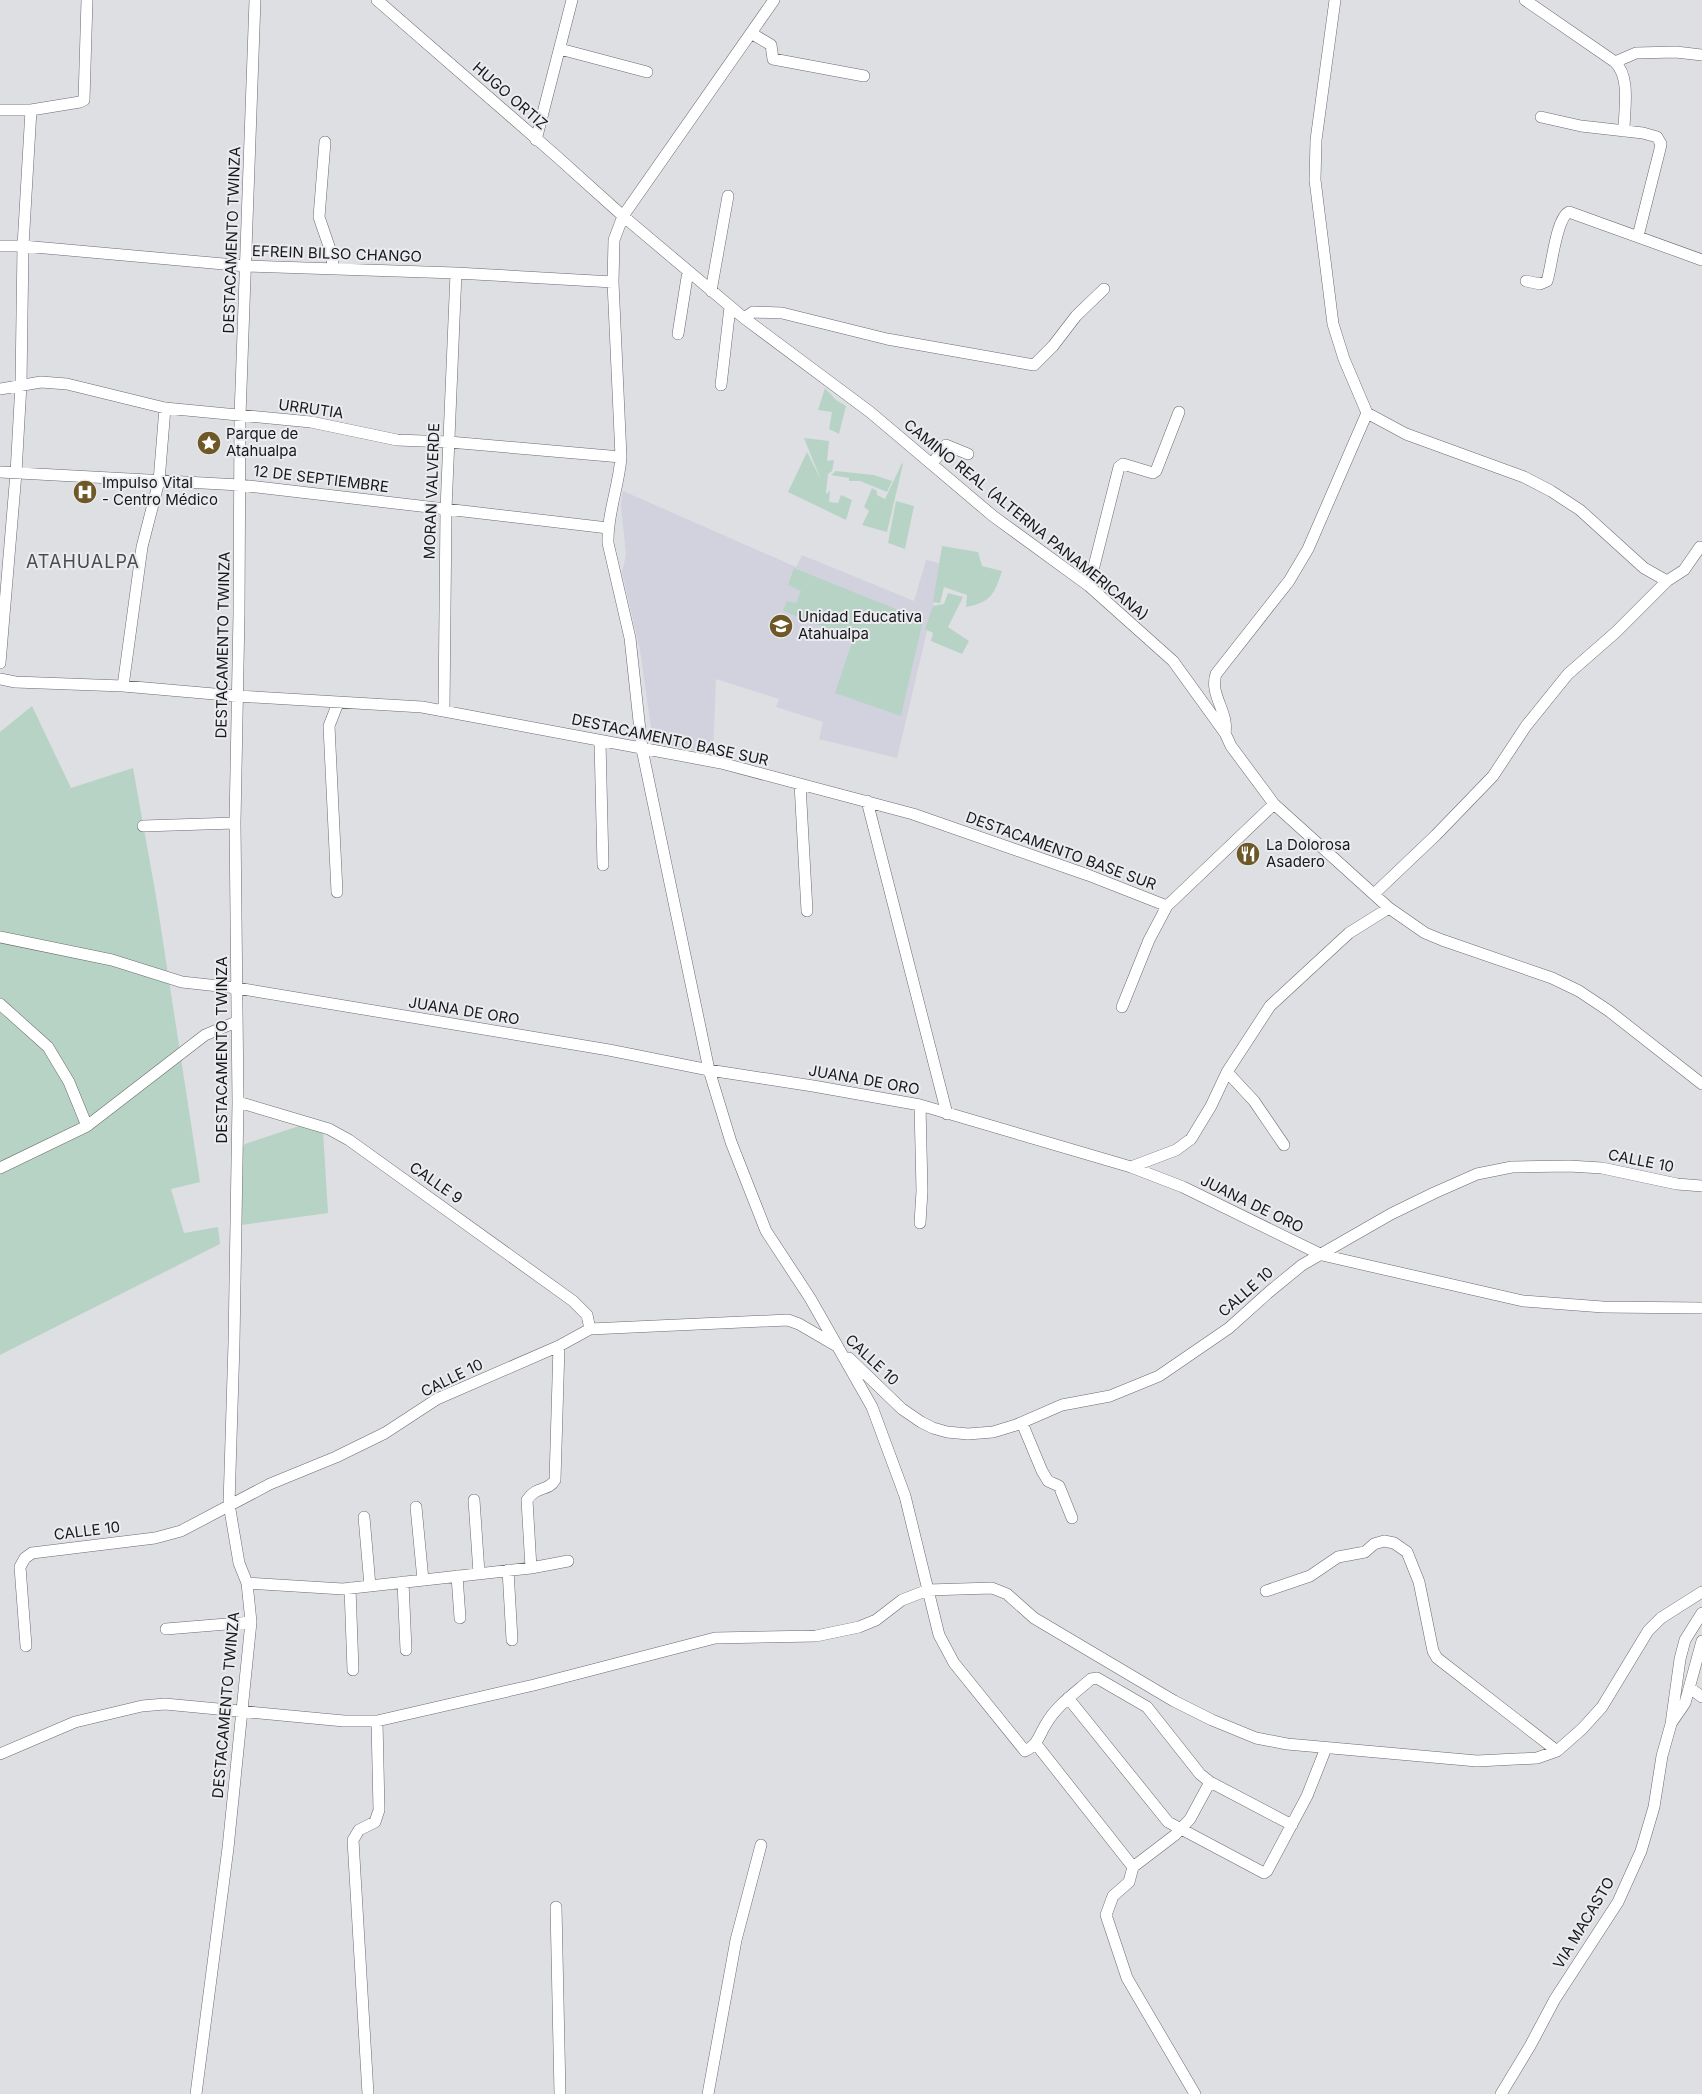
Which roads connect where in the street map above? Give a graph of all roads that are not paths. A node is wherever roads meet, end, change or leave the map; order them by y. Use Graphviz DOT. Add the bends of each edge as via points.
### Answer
graph roads {
  1 [pos="87,0"];
  2 [pos="254,0"];
  3 [pos="377,0"];
  4 [pos="572,0"];
  5 [pos="774,0"];
  6 [pos="1335,0"];
  7 [pos="1525,0"];
  8 [pos="751,33"];
  9 [pos="560,49"];
  10 [pos="1702,56"];
  11 [pos="1615,62"];
  12 [pos="647,72"];
  13 [pos="864,76"];
  14 [pos="0,110"];
  15 [pos="31,110"];
  16 [pos="1541,117"];
  17 [pos="1624,131"];
  18 [pos="536,140"];
  19 [pos="325,142"];
  20 [pos="728,196"];
  21 [pos="623,216"];
  22 [pos="1638,236"];
  23 [pos="0,246"];
  24 [pos="23,246"];
  25 [pos="1702,260"];
  26 [pos="246,266"];
  27 [pos="333,269"];
  28 [pos="688,271"];
  29 [pos="456,273"];
  30 [pos="1526,281"];
  31 [pos="613,282"];
  32 [pos="1104,289"];
  33 [pos="711,291"];
  34 [pos="730,306"];
  35 [pos="744,318"];
  36 [pos="678,334"];
  37 [pos="21,384"];
  38 [pos="722,385"];
  39 [pos="0,389"];
  40 [pos="165,408"];
  41 [pos="1179,412"];
  42 [pos="1367,413"];
  43 [pos="240,416"];
  44 [pos="448,442"];
  45 [pos="968,454"];
  46 [pos="621,457"];
  47 [pos="932,464"];
  48 [pos="0,472"];
  49 [pos="16,473"];
  50 [pos="159,481"];
  51 [pos="240,485"];
  52 [pos="446,509"];
  53 [pos="608,528"];
  54 [pos="1700,547"];
  55 [pos="1667,582"];
  56 [pos="1089,586"];
  57 [pos="0,664"];
  58 [pos="0,679"];
  59 [pos="123,686"];
  60 [pos="237,696"];
  61 [pos="338,703"];
  62 [pos="444,710"];
  63 [pos="1225,733"];
  64 [pos="600,740"];
  65 [pos="642,749"];
  66 [pos="800,784"];
  67 [pos="867,801"];
  68 [pos="1274,804"];
  69 [pos="235,823"];
  70 [pos="143,826"];
  71 [pos="603,865"];
  72 [pos="337,892"];
  73 [pos="1374,894"];
  74 [pos="1167,906"];
  75 [pos="1389,908"];
  76 [pos="807,912"];
  77 [pos="0,937"];
  78 [pos="237,988"];
  79 [pos="0,1004"];
  80 [pos="1122,1008"];
  81 [pos="236,1022"];
  82 [pos="709,1070"];
  83 [pos="1227,1072"];
  84 [pos="1702,1084"];
  85 [pos="238,1102"];
  86 [pos="920,1105"];
  87 [pos="947,1114"];
  88 [pos="87,1126"];
  89 [pos="1284,1145"];
  90 [pos="1132,1167"];
  91 [pos="0,1168"];
  92 [pos="1702,1186"];
  93 [pos="920,1223"];
  94 [pos="1322,1255"];
  95 [pos="1702,1308"];
  96 [pos="590,1329"];
  97 [pos="835,1345"];
  98 [pos="559,1346"];
  99 [pos="1022,1423"];
  100 [pos="474,1500"];
  101 [pos="229,1504"];
  102 [pos="416,1507"];
  103 [pos="364,1517"];
  104 [pos="1072,1518"];
  105 [pos="568,1561"];
  106 [pos="531,1568"];
  107 [pos="508,1570"];
  108 [pos="479,1573"];
  109 [pos="458,1576"];
  110 [pos="423,1580"];
  111 [pos="403,1582"];
  112 [pos="247,1583"];
  113 [pos="370,1586"];
  114 [pos="350,1588"];
  115 [pos="928,1590"];
  116 [pos="1266,1591"];
  117 [pos="1702,1592"];
  118 [pos="1702,1612"];
  119 [pos="460,1618"];
  120 [pos="251,1622"];
  121 [pos="166,1629"];
  122 [pos="512,1640"];
  123 [pos="1702,1641"];
  124 [pos="26,1646"];
  125 [pos="406,1650"];
  126 [pos="353,1670"];
  127 [pos="1690,1688"];
  128 [pos="1702,1697"];
  129 [pos="1068,1698"];
  130 [pos="243,1712"];
  131 [pos="377,1721"];
  132 [pos="1671,1724"];
  133 [pos="1036,1744"];
  134 [pos="1326,1748"];
  135 [pos="1556,1751"];
  136 [pos="0,1754"];
  137 [pos="1210,1782"];
  138 [pos="1292,1825"];
  139 [pos="1181,1828"];
  140 [pos="761,1845"];
  141 [pos="1133,1867"];
  142 [pos="556,1907"];
  143 [pos="196,2094"];
  144 [pos="368,2094"];
  145 [pos="560,2094"];
  146 [pos="708,2094"];
  147 [pos="1195,2094"];
  148 [pos="1501,2094"];
  1 -- 15 [label="street" via="84,100"];
  2 -- 26 [label="street, DESTACAMENTO TWINZA"];
  3 -- 18 [label="street, HUGO ORTIZ"];
  4 -- 9 [label="street"];
  5 -- 8 [label="street"];
  6 -- 42 [label="street" via="1316,140 1315,180 1333,324"];
  7 -- 11 [label="street"];
  8 -- 13 [label="street" via="771,45 773,59"];
  8 -- 21 [label="street"];
  9 -- 12 [label="street"];
  9 -- 18 [label="street"];
  10 -- 11 [label="street" via="1676,52 1636,53"];
  11 -- 17 [label="street" via="1621,67 1624,78"];
  14 -- 15 [label="street"];
  15 -- 24 [label="street"];
  16 -- 17 [label="street"];
  17 -- 22 [label="street" via="1657,137 1661,144"];
  18 -- 21 [label="street, HUGO ORTIZ"];
  19 -- 27 [label="street" via="319,217 332,255"];
  20 -- 33 [label="street"];
  21 -- 28 [label="street, CAMINO REAL (ALTERNA PANAMERICANA)"];
  21 -- 31 [label="street" via="614,240"];
  22 -- 25 [label="street"];
  22 -- 30 [label="street" via="1566,213 1560,225 1547,281 1540,284"];
  23 -- 24 [label="street, EFREIN BILSO CHANGO"];
  24 -- 26 [label="street, EFREIN BILSO CHANGO"];
  24 -- 37 [label="street"];
  26 -- 27 [label="street, EFREIN BILSO CHANGO"];
  26 -- 43 [label="street, DESTACAMENTO TWINZA"];
  27 -- 29 [label="street, EFREIN BILSO CHANGO"];
  28 -- 33 [label="street, CAMINO REAL (ALTERNA PANAMERICANA)"];
  28 -- 36 [label="street"];
  29 -- 31 [label="street, EFREIN BILSO CHANGO"];
  29 -- 44 [label="street, MORAN VALVERDE"];
  31 -- 46 [label="street"];
  32 -- 35 [label="street" via="1034,365 887,339 782,313 753,312"];
  33 -- 34 [label="street, CAMINO REAL (ALTERNA PANAMERICANA)"];
  34 -- 35 [label="street, CAMINO REAL (ALTERNA PANAMERICANA)"];
  34 -- 38 [label="street"];
  35 -- 47 [label="street, CAMINO REAL (ALTERNA PANAMERICANA)" via="870,412"];
  37 -- 39 [label="street, URRUTIA"];
  37 -- 40 [label="street, URRUTIA" via="67,384"];
  37 -- 49 [label="street"];
  40 -- 43 [label="street, URRUTIA"];
  40 -- 50 [label="street"];
  41 -- 56 [label="street" via="1156,471 1153,473 1123,464 1119,467"];
  42 -- 55 [label="street" via="1406,434 1524,477 1551,491 1580,510 1644,568"];
  42 -- 63 [label="street" via="1299,565 1216,674 1214,691 1225,719"];
  43 -- 44 [label="street, URRUTIA" via="311,422 397,440"];
  43 -- 51 [label="street, DESTACAMENTO TWINZA"];
  44 -- 46 [label="street, URRUTIA"];
  44 -- 52 [label="street, MORAN VALVERDE"];
  45 -- 47 [label="street" via="946,445"];
  46 -- 53 [label="street"];
  47 -- 56 [label="street, CAMINO REAL (ALTERNA PANAMERICANA)" via="993,516"];
  48 -- 49 [label="street, 12 DE SEPTIEMBRE"];
  49 -- 50 [label="street, 12 DE SEPTIEMBRE"];
  49 -- 57 [label="street"];
  50 -- 51 [label="street, 12 DE SEPTIEMBRE"];
  50 -- 59 [label="street" via="142,547"];
  51 -- 52 [label="street, 12 DE SEPTIEMBRE"];
  51 -- 60 [label="street, DESTACAMENTO TWINZA"];
  52 -- 53 [label="street, 12 DE SEPTIEMBRE"];
  52 -- 62 [label="street, MORAN VALVERDE"];
  53 -- 65 [label="street" via="608,543 630,638"];
  54 -- 55 [label="street" via="1684,570"];
  55 -- 73 [label="street" via="1568,674 1526,726 1493,776"];
  56 -- 63 [label="street, CAMINO REAL (ALTERNA PANAMERICANA)" via="1173,661"];
  58 -- 59 [label="street, DESTACAMENTO BASE SUR"];
  59 -- 60 [label="street, DESTACAMENTO BASE SUR"];
  60 -- 61 [label="street, DESTACAMENTO BASE SUR"];
  60 -- 69 [label="street, DESTACAMENTO TWINZA"];
  61 -- 62 [label="street, DESTACAMENTO BASE SUR" via="422,706"];
  61 -- 72 [label="street" via="329,726"];
  62 -- 64 [label="street, DESTACAMENTO BASE SUR"];
  63 -- 68 [label="street, CAMINO REAL (ALTERNA PANAMERICANA)"];
  64 -- 65 [label="street, DESTACAMENTO BASE SUR"];
  64 -- 71 [label="street"];
  65 -- 66 [label="street, DESTACAMENTO BASE SUR" via="721,763"];
  65 -- 82 [label="street"];
  66 -- 67 [label="street, DESTACAMENTO BASE SUR"];
  66 -- 76 [label="street"];
  67 -- 74 [label="street, DESTACAMENTO BASE SUR" via="1088,875"];
  67 -- 87 [label="street"];
  68 -- 73 [label="street, CAMINO REAL (ALTERNA PANAMERICANA)"];
  68 -- 74 [label="street, DESTACAMENTO BASE SUR"];
  69 -- 70 [label="street"];
  69 -- 78 [label="street, DESTACAMENTO TWINZA"];
  73 -- 75 [label="street, CAMINO REAL (ALTERNA PANAMERICANA)"];
  74 -- 80 [label="street" via="1149,940"];
  75 -- 83 [label="street" via="1349,933 1270,1006"];
  75 -- 84 [label="street, CAMINO REAL (ALTERNA PANAMERICANA)" via="1442,940 1552,978 1579,991"];
  77 -- 78 [label="street, JUANA DE ORO" via="112,960 182,982"];
  78 -- 81 [label="street, DESTACAMENTO TWINZA"];
  78 -- 82 [label="street, JUANA DE ORO" via="609,1050"];
  79 -- 88 [label="street" via="48,1047 69,1082"];
  81 -- 85 [label="street, DESTACAMENTO TWINZA"];
  81 -- 88 [label="street" via="205,1035"];
  82 -- 86 [label="street, JUANA DE ORO"];
  82 -- 97 [label="street" via="731,1142 766,1231 810,1298"];
  83 -- 89 [label="street" via="1254,1102"];
  83 -- 90 [label="street" via="1191,1139 1176,1150"];
  85 -- 96 [label="street, CALLE 9" via="329,1129 349,1140 573,1301 587,1315"];
  85 -- 101 [label="street, DESTACAMENTO TWINZA"];
  86 -- 87 [label="street, JUANA DE ORO"];
  86 -- 93 [label="street"];
  87 -- 90 [label="street, JUANA DE ORO"];
  88 -- 91 [label="street"];
  90 -- 94 [label="street, JUANA DE ORO" via="1183,1187"];
  92 -- 94 [label="street, CALLE 10" via="1602,1168 1512,1167 1477,1174 1434,1192"];
  94 -- 95 [label="street, JUANA DE ORO" via="1523,1301 1603,1307"];
  94 -- 99 [label="street, CALLE 10" via="1302,1265 1229,1328 1159,1376 1110,1396 1062,1405"];
  96 -- 97 [label="street, CALLE 10" via="788,1320"];
  96 -- 98 [label="street, CALLE 10"];
  97 -- 99 [label="street, CALLE 10" via="902,1409 933,1428 968,1434 992,1432"];
  97 -- 115 [label="street" via="872,1407 905,1496"];
  98 -- 101 [label="street, CALLE 10" via="438,1399 385,1433"];
  98 -- 106 [label="street" via="555,1480 547,1488 532,1492 527,1500"];
  99 -- 104 [label="street" via="1042,1471 1048,1480 1059,1486"];
  100 -- 108 [label="street"];
  101 -- 112 [label="street, DESTACAMENTO TWINZA" via="239,1563"];
  101 -- 124 [label="street, CALLE 10" via="168,1536 32,1553 20,1567"];
  102 -- 110 [label="street"];
  103 -- 113 [label="street"];
  105 -- 106 [label="street"];
  106 -- 107 [label="street"];
  107 -- 108 [label="street"];
  107 -- 122 [label="street"];
  108 -- 109 [label="street"];
  109 -- 110 [label="street"];
  109 -- 119 [label="street"];
  110 -- 111 [label="street"];
  111 -- 113 [label="street"];
  111 -- 125 [label="street"];
  112 -- 114 [label="street"];
  112 -- 120 [label="street, DESTACAMENTO TWINZA"];
  113 -- 114 [label="street"];
  114 -- 126 [label="street"];
  115 -- 131 [label="street" via="902,1600 876,1620 859,1627 816,1636 715,1638 534,1686"];
  115 -- 133 [label="street" via="939,1635 954,1664 1024,1750"];
  115 -- 134 [label="street" via="1000,1590 1034,1618 1212,1720 1256,1738"];
  116 -- 135 [label="street" via="1310,1576 1338,1557 1365,1552 1374,1544 1384,1541 1402,1547 1419,1582 1437,1658"];
  117 -- 135 [label="street" via="1661,1618 1648,1631 1602,1708"];
  118 -- 132 [label="street, VIA MACASTO" via="1685,1640"];
  120 -- 121 [label="street"];
  120 -- 130 [label="street, DESTACAMENTO TWINZA"];
  123 -- 127 [label="street"];
  127 -- 128 [label="street"];
  127 -- 132 [label="street" via="1685,1703"];
  129 -- 133 [label="street" via="1046,1723"];
  129 -- 137 [label="street" via="1091,1679 1097,1678 1141,1702"];
  129 -- 139 [label="street" via="1168,1822"];
  130 -- 131 [label="street"];
  130 -- 136 [label="street" via="165,1704 142,1706 75,1722"];
  130 -- 143 [label="street, DESTACAMENTO TWINZA"];
  131 -- 144 [label="street" via="379,1810 375,1822 359,1830 353,1840"];
  132 -- 148 [label="street, VIA MACASTO" via="1654,1807 1641,1851 1626,1885 1555,1998"];
  133 -- 141 [label="street"];
  134 -- 135 [label="street" via="1477,1761 1536,1758"];
  134 -- 138 [label="street"];
  137 -- 138 [label="street"];
  137 -- 139 [label="street" via="1190,1819"];
  138 -- 139 [label="street" via="1268,1872 1264,1873"];
  139 -- 141 [label="street"];
  140 -- 146 [label="street" via="736,1940"];
  141 -- 147 [label="street" via="1131,1880 1113,1896 1106,1915 1127,1978"];
  142 -- 145 [label="street"];
}
